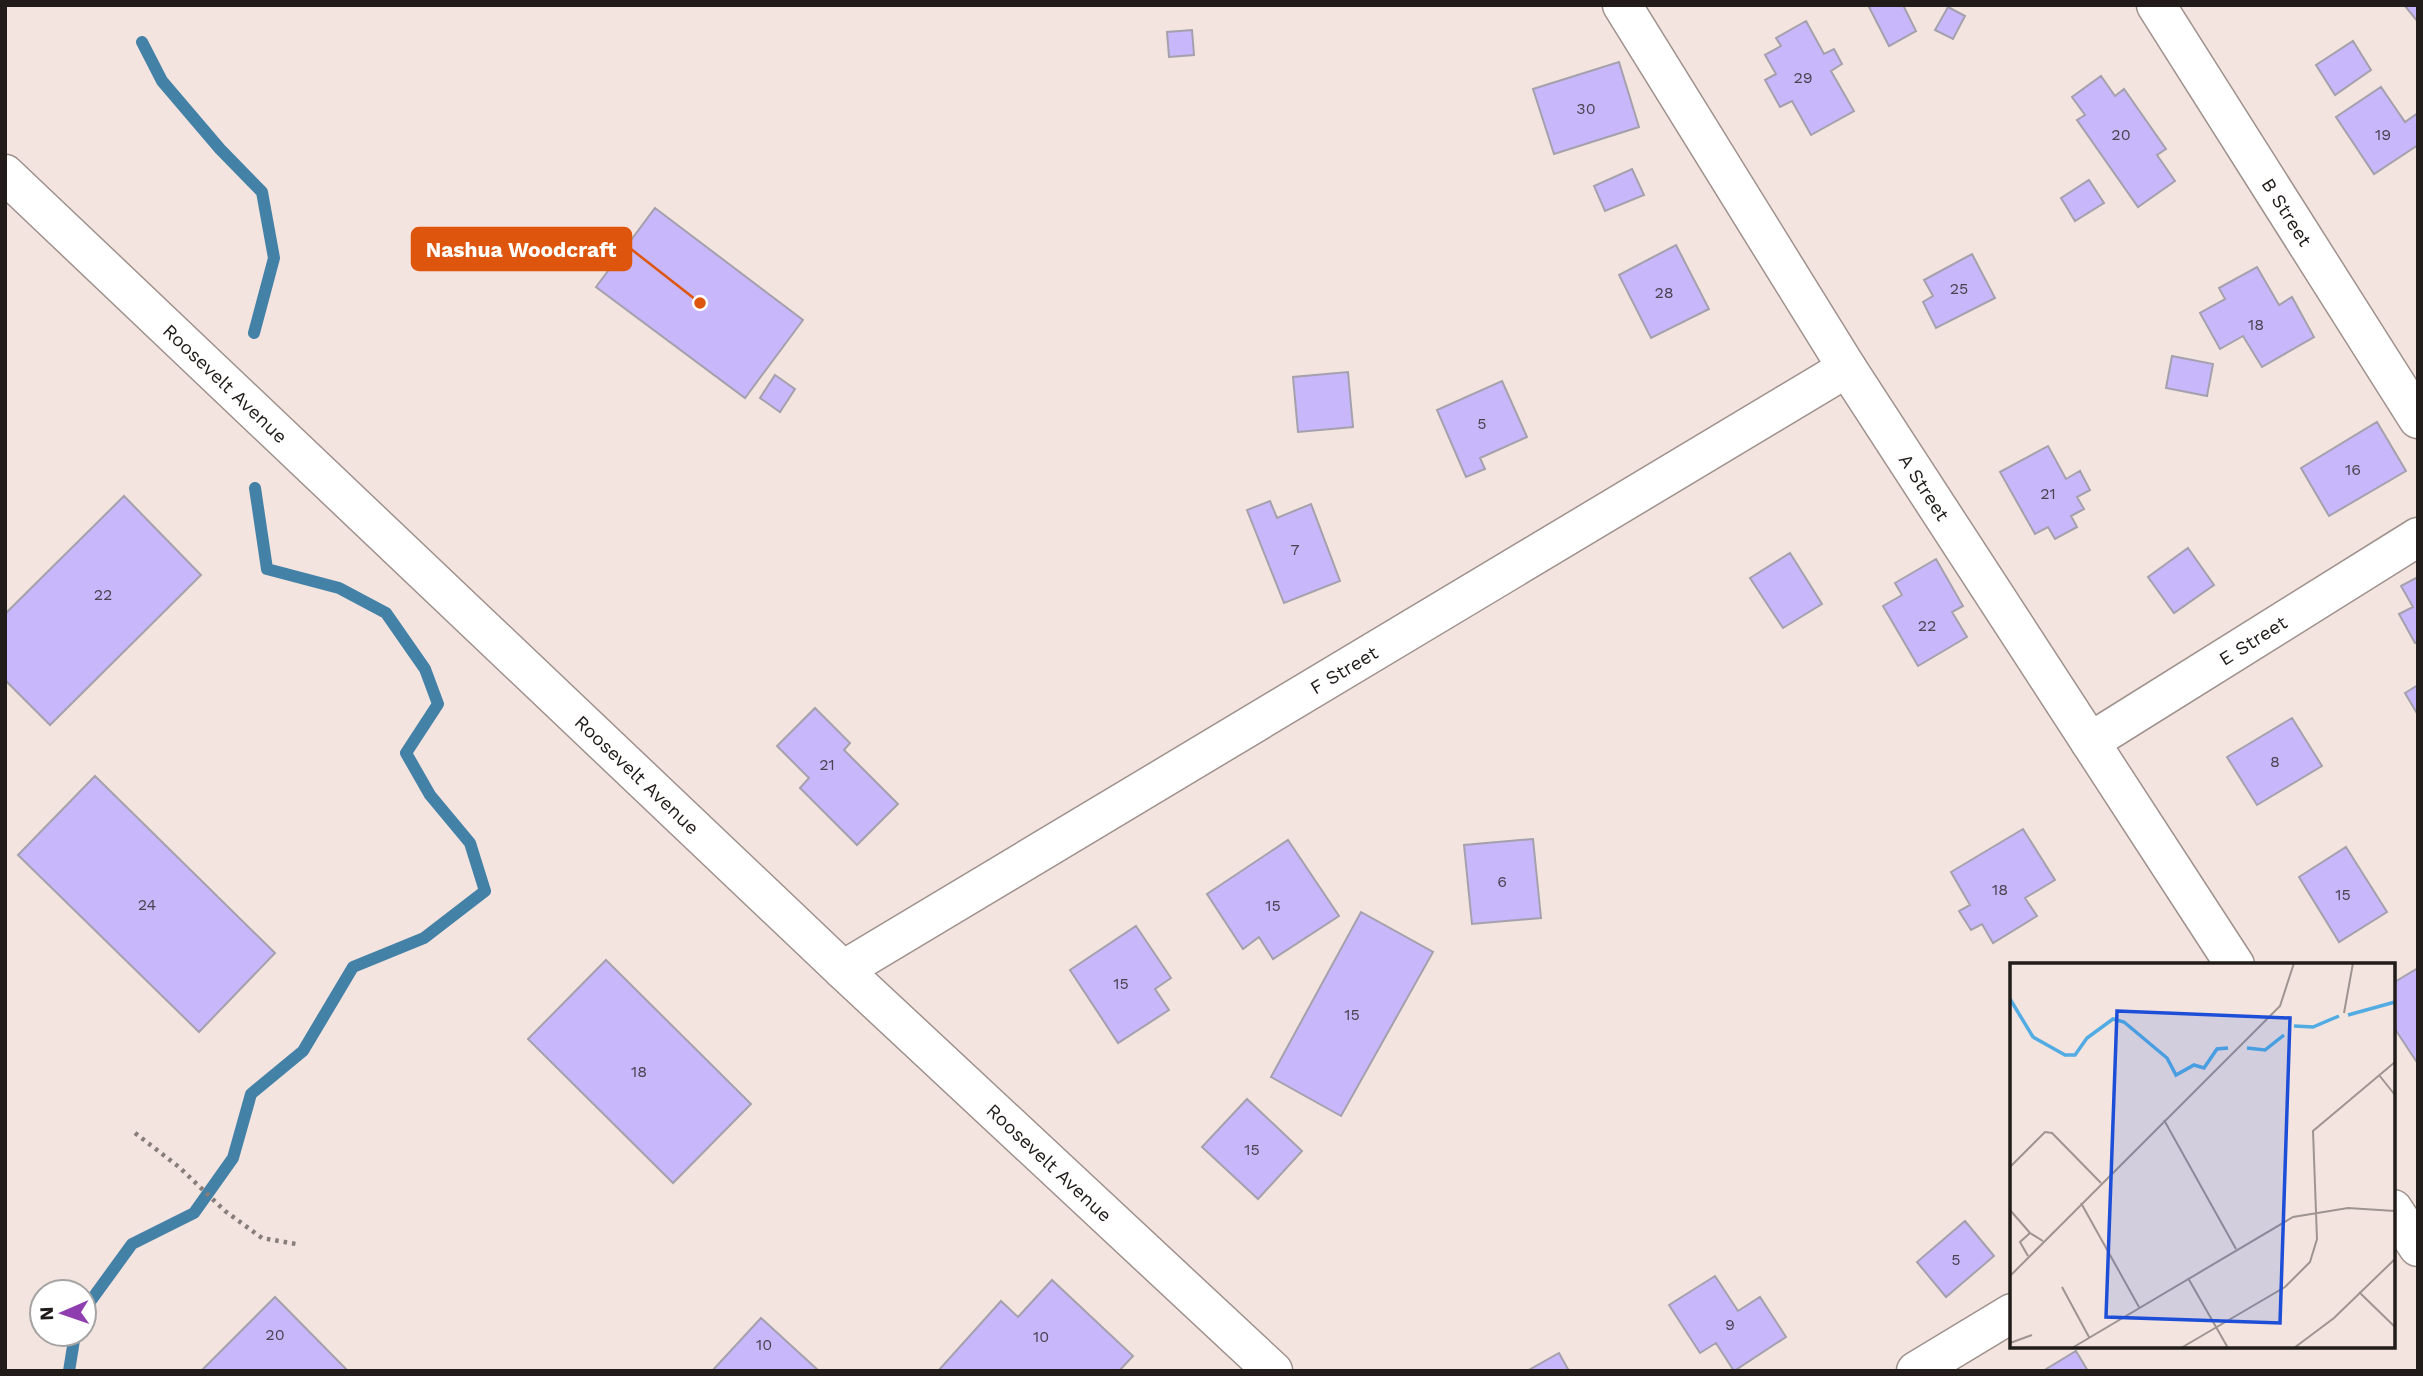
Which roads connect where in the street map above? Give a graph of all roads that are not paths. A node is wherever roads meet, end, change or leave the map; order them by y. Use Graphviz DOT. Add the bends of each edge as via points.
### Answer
graph roads {
  1 [pos="1622,5"];
  2 [pos="2156,5"];
  3 [pos="5,174"];
  4 [pos="1847,368"];
  5 [pos="2418,419"];
  6 [pos="2418,537"];
  7 [pos="2090,742"];
  8 [pos="2234,963"];
  9 [pos="843,970"];
  10 [pos="2395,1212"];
  11 [pos="2418,1247"];
  12 [pos="2010,1314"];
  13 [pos="1273,1371"];
  14 [pos="1916,1371"];
  1 -- 4 [label="street, A Street"];
  2 -- 5 [label="street, B Street"];
  3 -- 9 [label="street, Roosevelt Avenue"];
  4 -- 7 [label="street, A Street"];
  4 -- 9 [label="street, F Street"];
  6 -- 7 [label="street, E Street"];
  7 -- 8 [label="street, A Street"];
  9 -- 13 [label="street, Roosevelt Avenue"];
  10 -- 11 [label="street"];
  12 -- 14 [label="street"];
}
